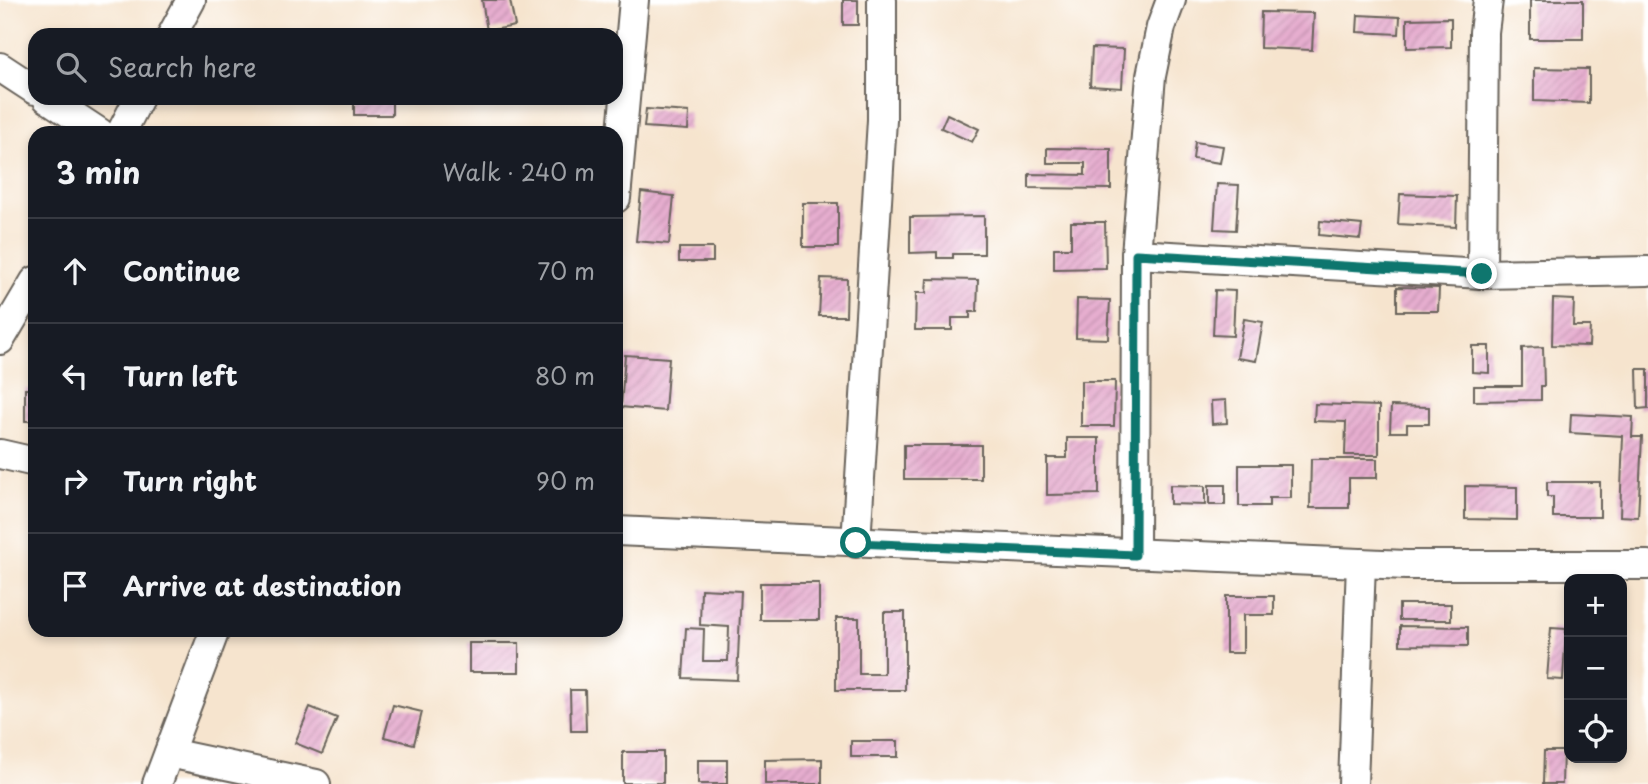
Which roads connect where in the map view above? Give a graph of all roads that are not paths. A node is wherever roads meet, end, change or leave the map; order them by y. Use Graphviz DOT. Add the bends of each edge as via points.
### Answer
graph roads {
  1 [pos="191,0"];
  2 [pos="634,0"];
  3 [pos="883,0"];
  4 [pos="1171,0"];
  5 [pos="1488,0"];
  6 [pos="176,28"];
  7 [pos="0,67"];
  8 [pos="28,85"];
  9 [pos="58,105"];
  10 [pos="135,105"];
  11 [pos="89,126"];
  12 [pos="125,126"];
  13 [pos="623,126"];
  14 [pos="1136,254"];
  15 [pos="1648,271"];
  16 [pos="1482,274"];
  17 [pos="28,293"];
  18 [pos="0,340"];
  19 [pos="0,454"];
  20 [pos="28,460"];
  21 [pos="623,531"];
  22 [pos="856,543"];
  23 [pos="1135,555"];
  24 [pos="1361,563"];
  25 [pos="1648,565"];
  26 [pos="212,637"];
  27 [pos="169,753"];
  28 [pos="158,784"];
  29 [pos="316,784"];
  30 [pos="1353,784"];
  1 -- 6 [label="street"];
  2 -- 13 [label="street"];
  3 -- 22 [label="street" via="882,120"];
  4 -- 14 [label="street" via="1151,76"];
  5 -- 16 [label="street"];
  7 -- 8 [label="street"];
  9 -- 11 [label="street"];
  10 -- 12 [label="street"];
  14 -- 16 [label="street"];
  14 -- 23 [label="street"];
  15 -- 16 [label="street"];
  17 -- 18 [label="street"];
  19 -- 20 [label="street"];
  21 -- 22 [label="street"];
  22 -- 23 [label="street"];
  23 -- 24 [label="street"];
  24 -- 25 [label="street"];
  24 -- 30 [label="street"];
  26 -- 27 [label="street"];
  27 -- 28 [label="street"];
  27 -- 29 [label="street"];
}
